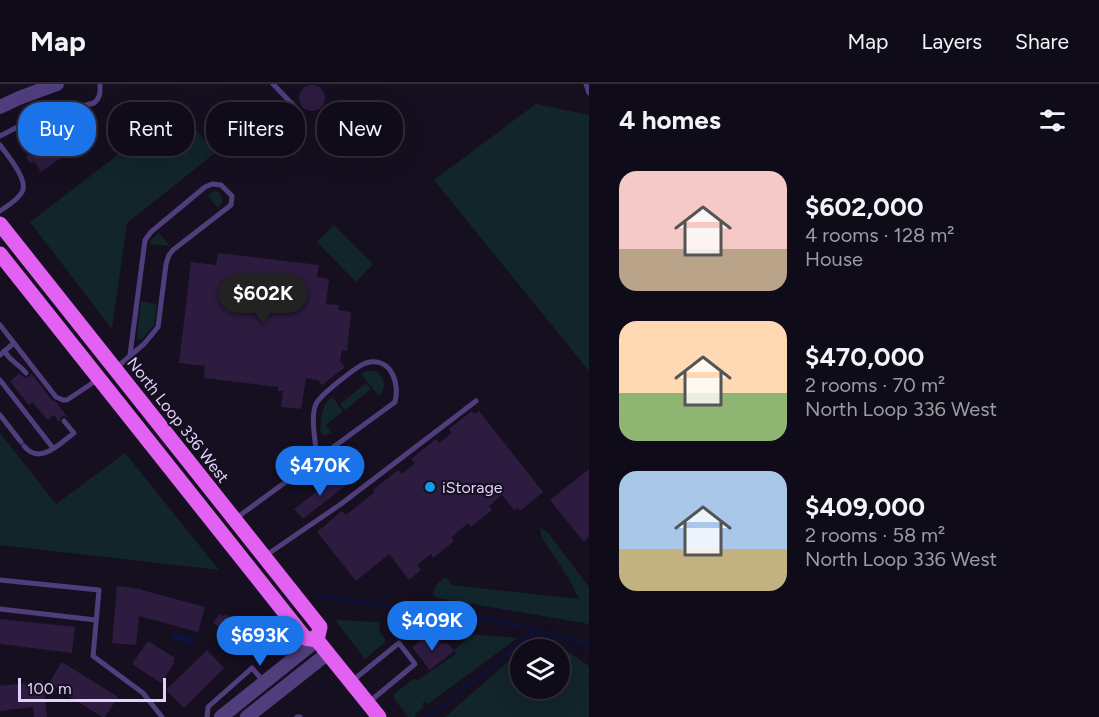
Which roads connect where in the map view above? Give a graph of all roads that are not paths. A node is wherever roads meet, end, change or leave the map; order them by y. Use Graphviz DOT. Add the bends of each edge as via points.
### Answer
graph roads {
  1 [pos="100,84"];
  2 [pos="273,84"];
  3 [pos="586,84"];
  4 [pos="51,85"];
  5 [pos="589,93"];
  6 [pos="290,102"];
  7 [pos="0,107"];
  8 [pos="0,136"];
  9 [pos="0,145"];
  10 [pos="0,211"];
  11 [pos="0,224"];
  12 [pos="0,254"];
  13 [pos="0,325"];
  14 [pos="14,343"];
  15 [pos="2,353"];
  16 [pos="130,355"];
  17 [pos="114,369"];
  18 [pos="26,373"];
  19 [pos="99,378"];
  20 [pos="0,380"];
  21 [pos="476,401"];
  22 [pos="0,415"];
  23 [pos="64,421"];
  24 [pos="53,448"];
  25 [pos="317,459"];
  26 [pos="234,520"];
  27 [pos="264,557"];
  28 [pos="0,580"];
  29 [pos="0,609"];
  30 [pos="96,620"];
  31 [pos="317,640"];
  32 [pos="328,653"];
  33 [pos="351,681"];
  34 [pos="265,683"];
  35 [pos="367,703"];
  36 [pos="162,717"];
  37 [pos="207,717"];
  38 [pos="221,717"];
  39 [pos="247,717"];
  40 [pos="379,717"];
  1 -- 8 [label="lane" via="99,99 94,103 35,118"];
  2 -- 6 [label="lane"];
  3 -- 5 [label="lane"];
  4 -- 7 [label="street"];
  9 -- 10 [label="lane" via="18,171 24,190"];
  11 -- 17 [label="main road, North Loop 336 West"];
  12 -- 19 [label="main road, North Loop 336 West"];
  13 -- 14 [label="lane"];
  14 -- 15 [label="lane"];
  14 -- 19 [label="lane" via="56,398 70,399"];
  15 -- 18 [label="lane"];
  16 -- 16 [label="lane" via="158,327 169,255 231,205 231,196 221,185 205,187 145,240"];
  16 -- 17 [label="lane"];
  17 -- 19 [label="main road"];
  17 -- 26 [label="main road, North Loop 336 West"];
  19 -- 31 [label="main road, North Loop 336 West" via="305,638"];
  20 -- 24 [label="lane"];
  21 -- 27 [label="lane"];
  22 -- 24 [label="lane" via="27,450 45,454"];
  23 -- 24 [label="lane" via="74,433"];
  25 -- 25 [label="lane" via="395,402 396,380 381,363 359,366 315,405"];
  25 -- 26 [label="lane"];
  26 -- 27 [label="main road, North Loop 336 West"];
  27 -- 31 [label="main road, North Loop 336 West" via="320,627"];
  28 -- 30 [label="lane" via="99,590"];
  29 -- 30 [label="lane"];
  30 -- 36 [label="lane" via="93,657 143,693"];
  31 -- 32 [label="main road, North Loop 336 West"];
  31 -- 34 [label="street"];
  32 -- 33 [label="main road, North Loop 336 West"];
  32 -- 39 [label="street"];
  33 -- 35 [label="main road, North Loop 336 West"];
  33 -- 35 [label="lane" via="399,643 416,664"];
  34 -- 37 [label="lane" via="252,668 208,707"];
  34 -- 38 [label="street"];
  35 -- 40 [label="main road, North Loop 336 West"];
}
